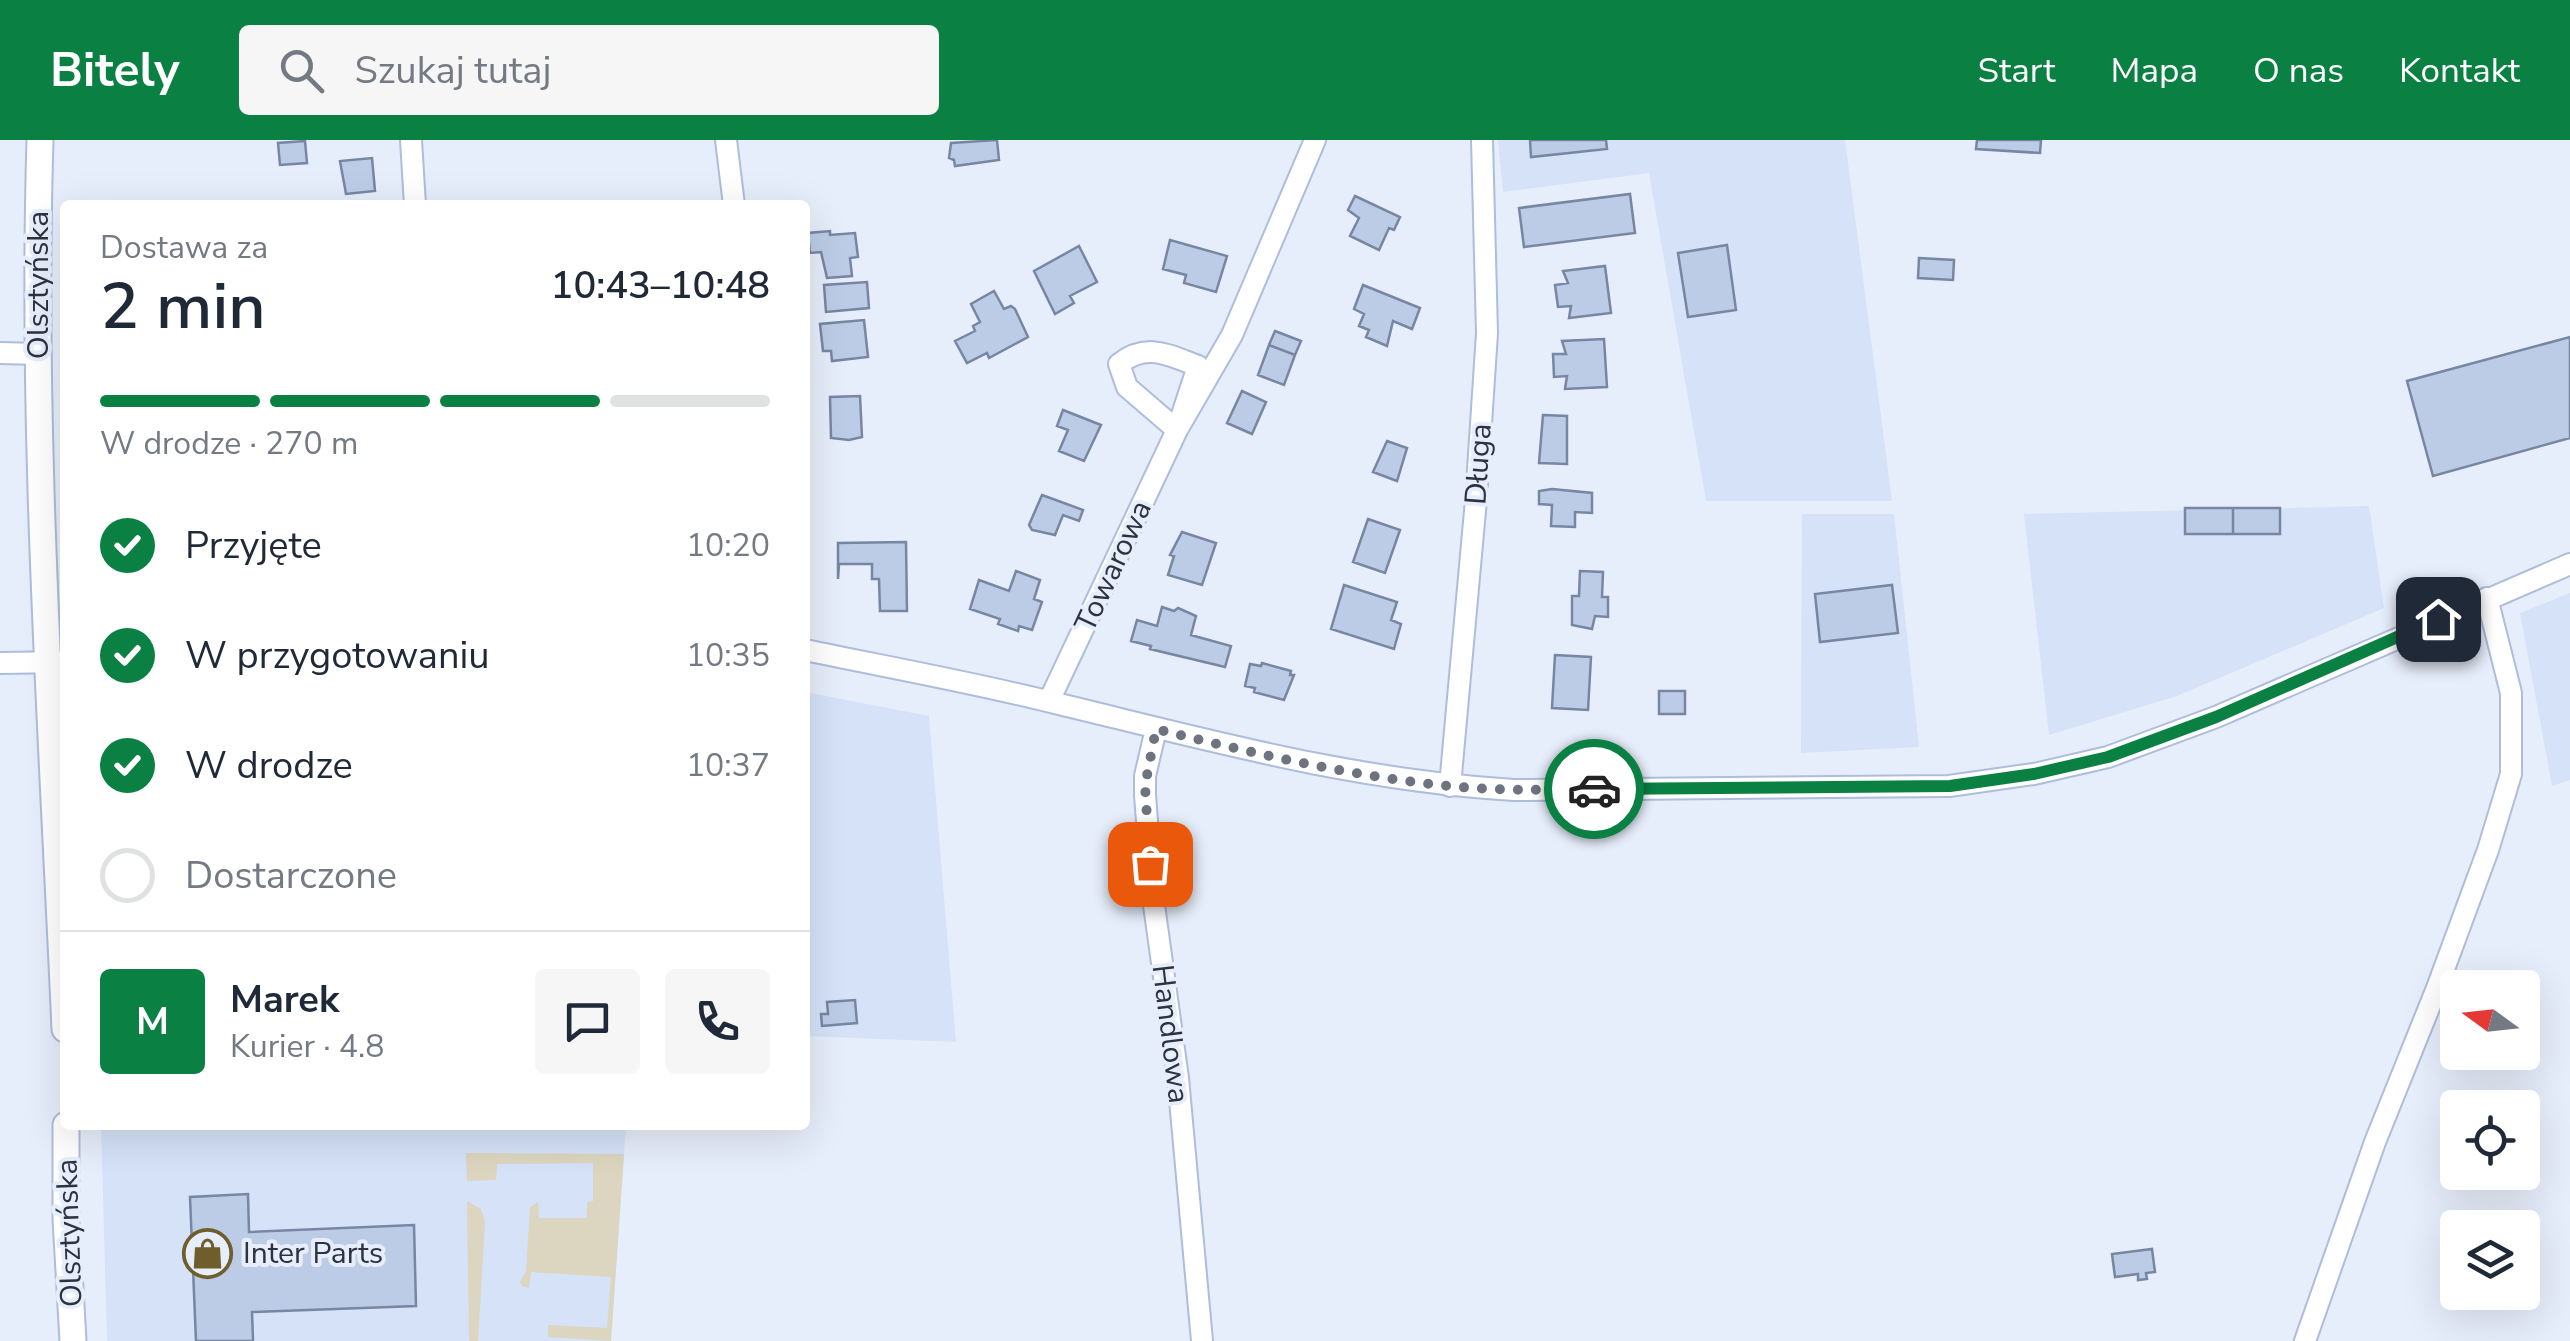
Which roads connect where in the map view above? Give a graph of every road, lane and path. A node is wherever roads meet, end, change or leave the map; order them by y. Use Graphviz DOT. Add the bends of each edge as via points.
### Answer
graph roads {
  1 [pos="40,140"];
  2 [pos="410,140"];
  3 [pos="726,140"];
  4 [pos="1316,140"];
  5 [pos="1482,140"];
  6 [pos="415,200"];
  7 [pos="733,200"];
  8 [pos="0,353"];
  9 [pos="38,354"];
  10 [pos="2570,564"];
  11 [pos="2487,598"];
  12 [pos="810,651"];
  13 [pos="0,662"];
  14 [pos="57,662"];
  15 [pos="1049,701"];
  16 [pos="1156,729"];
  17 [pos="1450,786"];
  18 [pos="60,800"];
  19 [pos="66,1130"];
  20 [pos="73,1341"];
  21 [pos="1202,1341"];
  22 [pos="2305,1341"];
  1 -- 9 [label="street, Olsztyńska"];
  2 -- 6 [label="street"];
  3 -- 7 [label="street"];
  4 -- 15 [label="street, Towarowa" via="1232,335 1177,430"];
  5 -- 17 [label="street, Długa" via="1487,333"];
  8 -- 9 [label="street"];
  9 -- 14 [label="street, Olsztyńska"];
  10 -- 11 [label="street"];
  11 -- 17 [label="street" via="2216,717 2108,757 2034,774 1950,786"];
  11 -- 22 [label="street" via="2511,694 2511,774"];
  12 -- 15 [label="street"];
  13 -- 14 [label="street"];
  14 -- 18 [label="street, Olsztyńska"];
  15 -- 16 [label="street"];
  16 -- 17 [label="street" via="1343,772"];
  16 -- 21 [label="street, Handlowa" via="1146,812"];
  19 -- 20 [label="street, Olsztyńska"];
}
